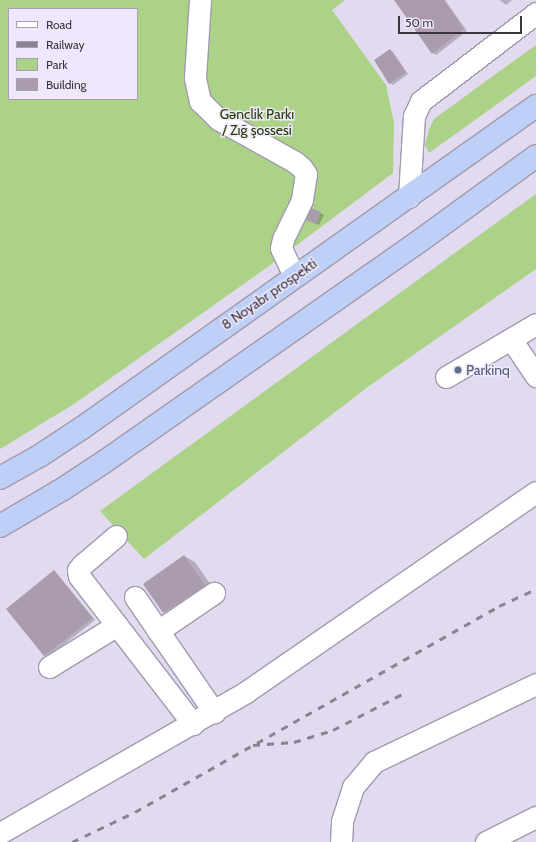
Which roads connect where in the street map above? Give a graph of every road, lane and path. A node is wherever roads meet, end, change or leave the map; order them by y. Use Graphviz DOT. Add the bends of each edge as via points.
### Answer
graph roads {
  1 [pos="200,0"];
  2 [pos="536,13"];
  3 [pos="536,106"];
  4 [pos="536,156"];
  5 [pos="409,197"];
  6 [pos="294,276"];
  7 [pos="536,324"];
  8 [pos="511,339"];
  9 [pos="536,376"];
  10 [pos="446,377"];
  11 [pos="0,478"];
  12 [pos="536,492"];
  13 [pos="0,526"];
  14 [pos="116,536"];
  15 [pos="214,593"];
  16 [pos="135,597"];
  17 [pos="117,625"];
  18 [pos="158,632"];
  19 [pos="49,667"];
  20 [pos="536,684"];
  21 [pos="214,712"];
  22 [pos="193,724"];
  23 [pos="536,817"];
  24 [pos="0,833"];
  25 [pos="341,842"];
  26 [pos="486,842"];
  1 -- 6 [label="street" via="195,78 200,101 218,118 295,162 306,174 302,200 281,248"];
  2 -- 5 [label="street" via="421,101 414,116"];
  3 -- 5 [label="highway, 8 Noyabr prospekti"];
  4 -- 13 [label="highway" via="104,462"];
  5 -- 6 [label="highway, 8 Noyabr prospekti"];
  6 -- 11 [label="highway, 8 Noyabr prospekti" via="82,428"];
  7 -- 8 [label="street"];
  8 -- 9 [label="street"];
  8 -- 10 [label="street"];
  12 -- 21 [label="street" via="303,654"];
  14 -- 17 [label="street" via="78,570 79,576"];
  15 -- 18 [label="street"];
  16 -- 18 [label="street"];
  17 -- 19 [label="street"];
  17 -- 22 [label="street"];
  18 -- 21 [label="street"];
  20 -- 25 [label="street" via="374,762 353,787 342,821"];
  21 -- 22 [label="street"];
  22 -- 24 [label="street"];
  23 -- 26 [label="street"];
}
